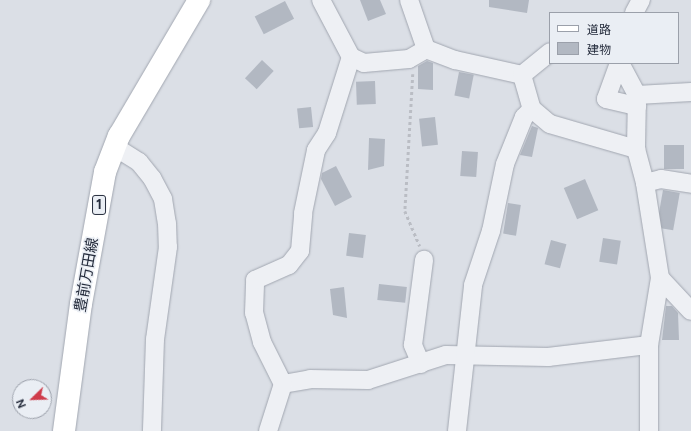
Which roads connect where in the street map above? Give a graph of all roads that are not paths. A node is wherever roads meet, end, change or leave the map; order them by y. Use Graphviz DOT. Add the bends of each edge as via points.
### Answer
graph roads {
  1 [pos="199,0"];
  2 [pos="321,0"];
  3 [pos="409,0"];
  4 [pos="641,0"];
  5 [pos="635,12"];
  6 [pos="420,52"];
  7 [pos="549,53"];
  8 [pos="350,57"];
  9 [pos="619,64"];
  10 [pos="619,64"];
  11 [pos="522,74"];
  12 [pos="691,92"];
  13 [pos="637,100"];
  14 [pos="532,109"];
  15 [pos="115,147"];
  16 [pos="636,149"];
  17 [pos="645,182"];
  18 [pos="691,184"];
  19 [pos="424,260"];
  20 [pos="660,278"];
  21 [pos="691,311"];
  22 [pos="649,345"];
  23 [pos="465,356"];
  24 [pos="421,364"];
  25 [pos="283,384"];
  26 [pos="64,431"];
  27 [pos="152,431"];
  28 [pos="268,431"];
  29 [pos="457,431"];
  30 [pos="649,431"];
  1 -- 15 [label="main road, 豊前万田線 / 1"];
  2 -- 8 [label="street"];
  3 -- 6 [label="street"];
  4 -- 5 [label="street"];
  6 -- 8 [label="street" via="364,63"];
  6 -- 11 [label="street"];
  7 -- 11 [label="street"];
  8 -- 25 [label="street" via="327,133 316,150 303,213 300,252 289,265 255,280 254,313 262,342"];
  9 -- 13 [label="street" via="606,99"];
  10 -- 13 [label="street"];
  11 -- 14 [label="street"];
  12 -- 13 [label="street"];
  13 -- 16 [label="street"];
  14 -- 16 [label="street" via="550,124"];
  14 -- 23 [label="street" via="524,117 505,164 491,231 473,285"];
  15 -- 26 [label="main road, 豊前万田線 / 1" via="105,172 81,304"];
  15 -- 27 [label="street" via="139,162 152,178 162,199 167,223 168,247 155,340"];
  16 -- 17 [label="street"];
  17 -- 18 [label="street" via="661,179"];
  17 -- 20 [label="street"];
  19 -- 24 [label="street" via="414,345"];
  20 -- 21 [label="street"];
  20 -- 22 [label="street"];
  22 -- 23 [label="street" via="548,356"];
  22 -- 30 [label="street"];
  23 -- 24 [label="street" via="446,354"];
  23 -- 29 [label="street"];
  24 -- 25 [label="street" via="368,380 310,379"];
  25 -- 28 [label="street"];
}
